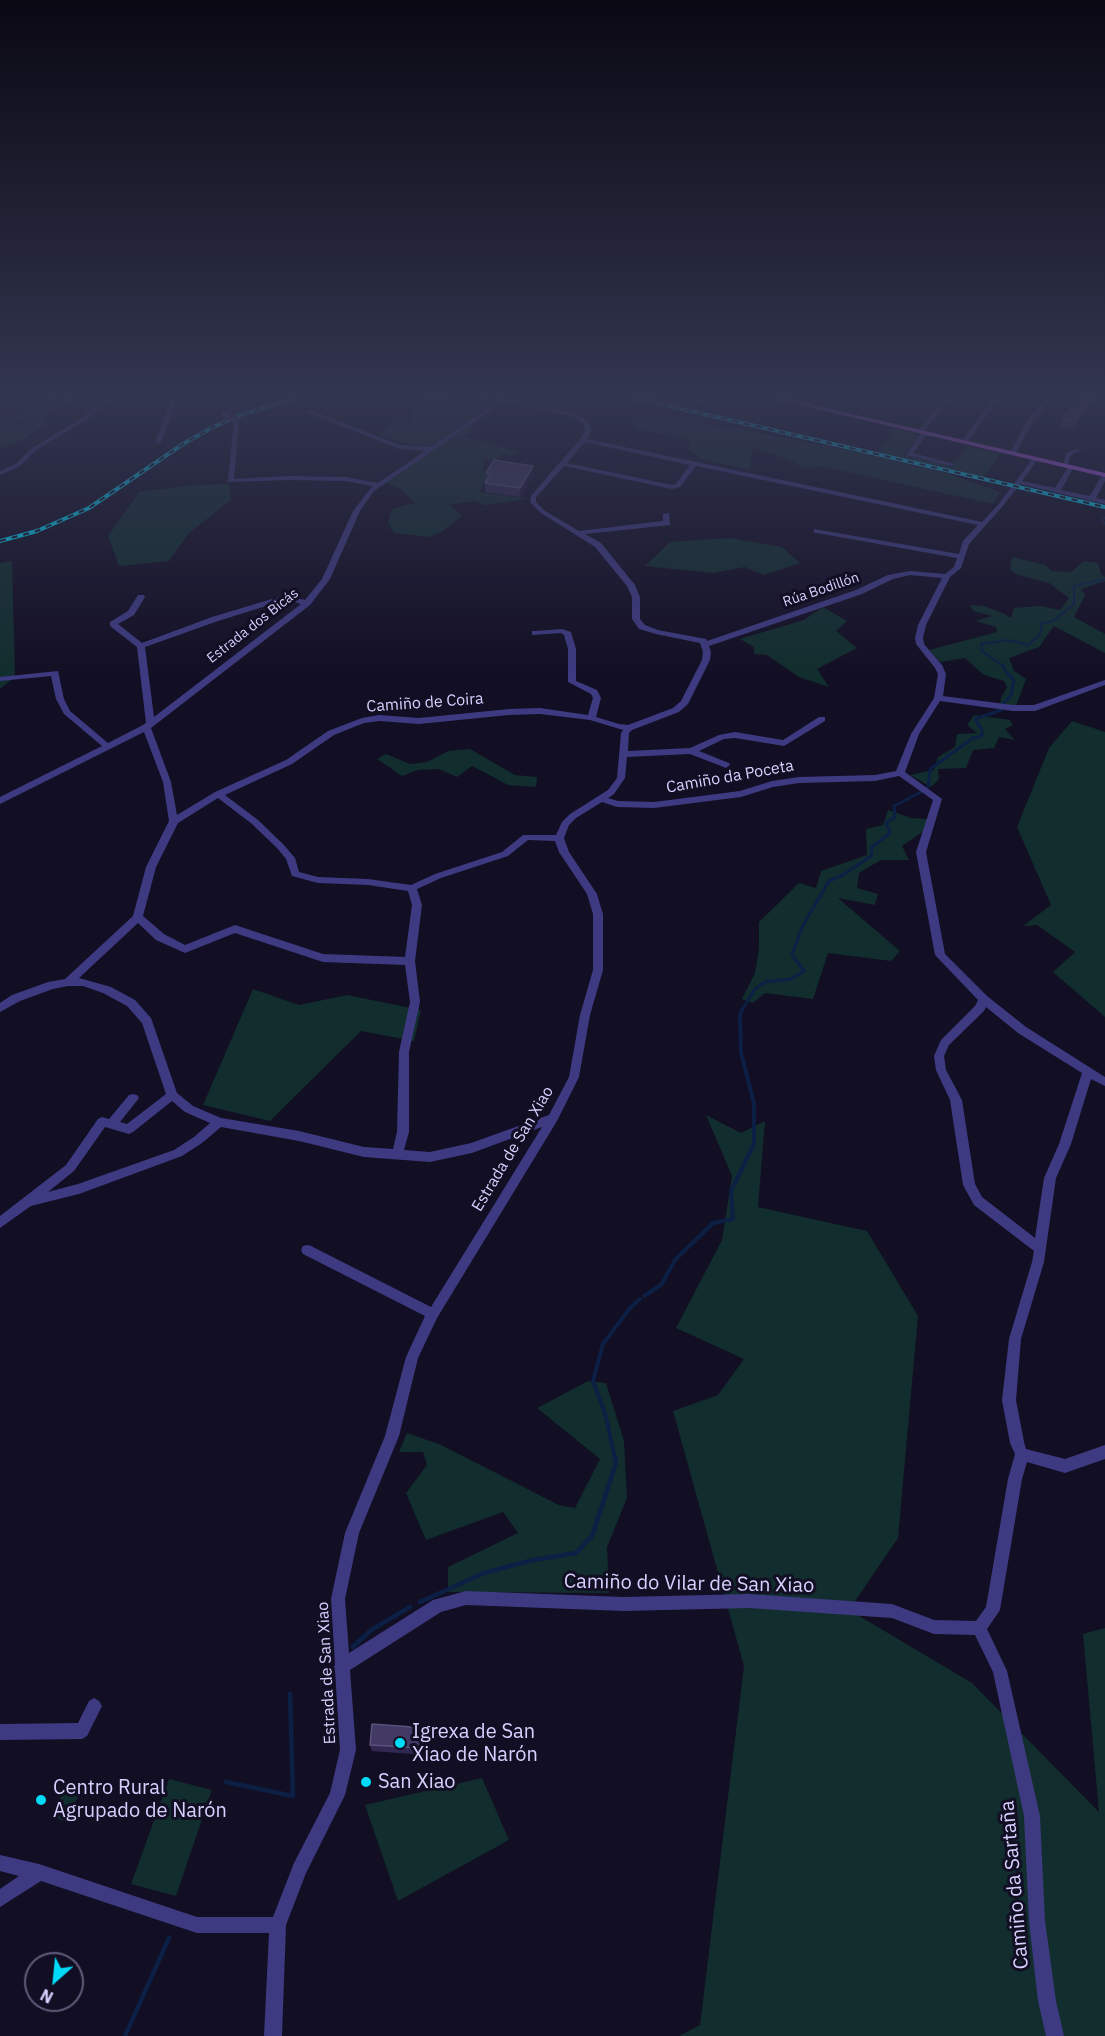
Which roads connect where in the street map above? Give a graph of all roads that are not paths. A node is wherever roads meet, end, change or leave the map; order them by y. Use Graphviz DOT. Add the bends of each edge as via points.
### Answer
graph roads {
  1 [pos="369,494"];
  2 [pos="536,494"];
  3 [pos="831,494"];
  4 [pos="1008,494"];
  5 [pos="1070,494"];
  6 [pos="1095,494"];
  7 [pos="1092,499"];
  8 [pos="1105,502"];
  9 [pos="667,514"];
  10 [pos="981,526"];
  11 [pos="817,531"];
  12 [pos="578,533"];
  13 [pos="960,556"];
  14 [pos="947,576"];
  15 [pos="141,597"];
  16 [pos="307,603"];
  17 [pos="535,633"];
  18 [pos="706,644"];
  19 [pos="141,646"];
  20 [pos="0,680"];
  21 [pos="1105,682"];
  22 [pos="938,698"];
  23 [pos="591,718"];
  24 [pos="822,719"];
  25 [pos="148,725"];
  26 [pos="629,728"];
  27 [pos="107,746"];
  28 [pos="691,752"];
  29 [pos="624,754"];
  30 [pos="726,765"];
  31 [pos="900,773"];
  32 [pos="218,794"];
  33 [pos="602,799"];
  34 [pos="0,801"];
  35 [pos="174,821"];
  36 [pos="559,838"];
  37 [pos="412,888"];
  38 [pos="138,917"];
  39 [pos="410,961"];
  40 [pos="68,982"];
  41 [pos="983,999"];
  42 [pos="0,1008"];
  43 [pos="1087,1073"];
  44 [pos="1105,1082"];
  45 [pos="172,1095"];
  46 [pos="133,1098"];
  47 [pos="553,1118"];
  48 [pos="219,1122"];
  49 [pos="112,1124"];
  50 [pos="397,1154"];
  51 [pos="24,1203"];
  52 [pos="0,1222"];
  53 [pos="1040,1249"];
  54 [pos="308,1250"];
  55 [pos="434,1314"];
  56 [pos="1105,1452"];
  57 [pos="1022,1454"];
  58 [pos="979,1629"];
  59 [pos="341,1666"];
  60 [pos="94,1706"];
  61 [pos="0,1732"];
  62 [pos="0,1863"];
  63 [pos="39,1872"];
  64 [pos="0,1899"];
  65 [pos="278,1925"];
  66 [pos="273,2036"];
  67 [pos="1055,2036"];
  1 -- 16 [label="street, Estrada dos Bicás" via="357,511 326,579"];
  2 -- 12 [label="street" via="533,502 543,512"];
  3 -- 10 [label="street"];
  4 -- 10 [label="street"];
  5 -- 7 [label="street"];
  6 -- 7 [label="street"];
  7 -- 8 [label="street"];
  9 -- 12 [label="street" via="667,523"];
  10 -- 13 [label="street"];
  11 -- 13 [label="street"];
  12 -- 18 [label="street" via="598,545 631,585 636,597 636,619 642,627"];
  13 -- 14 [label="street" via="957,568"];
  14 -- 18 [label="street, Rúa Bodillón" via="910,573 891,577"];
  14 -- 22 [label="street" via="919,638 942,674"];
  15 -- 19 [label="street" via="131,613 114,624"];
  16 -- 19 [label="street" via="278,600"];
  16 -- 25 [label="street, Estrada dos Bicás"];
  17 -- 23 [label="street" via="568,634 572,682 594,692 597,698"];
  18 -- 26 [label="street" via="706,660 686,702"];
  19 -- 25 [label="street"];
  20 -- 27 [label="street" via="55,673 67,712"];
  21 -- 22 [label="street" via="1035,708"];
  22 -- 31 [label="street" via="915,734"];
  23 -- 26 [label="street, Camiño de Coira"];
  23 -- 32 [label="street, Camiño de Coira" via="540,711 419,721 379,718 331,734 289,762"];
  24 -- 28 [label="street" via="783,743 735,735"];
  25 -- 27 [label="street, Estrada dos Bicás"];
  25 -- 35 [label="street" via="167,782"];
  26 -- 29 [label="street"];
  27 -- 34 [label="street, Estrada dos Bicás"];
  28 -- 29 [label="street"];
  28 -- 30 [label="street"];
  29 -- 33 [label="street" via="621,777"];
  31 -- 33 [label="street, Camiño da Poceta" via="875,778 799,780 741,794 654,805 617,804"];
  31 -- 41 [label="street" via="938,799 921,852 940,955"];
  32 -- 35 [label="street, Camiño de Coira"];
  32 -- 37 [label="street" via="280,846 290,858 295,874 318,880"];
  33 -- 36 [label="street" via="573,816"];
  35 -- 38 [label="street" via="152,867"];
  36 -- 37 [label="street" via="526,837 505,854"];
  36 -- 47 [label="street, Estrada de San Xiao" via="592,894 598,914 598,970 574,1077"];
  37 -- 39 [label="street" via="417,905"];
  38 -- 39 [label="street" via="160,937 185,949 235,929 323,958"];
  38 -- 40 [label="street"];
  39 -- 50 [label="street" via="415,1002 404,1052 403,1132"];
  40 -- 42 [label="street" via="16,998"];
  40 -- 45 [label="street" via="83,982 107,990 131,1003 147,1021"];
  41 -- 43 [label="street"];
  41 -- 53 [label="street" via="980,1008 945,1043 939,1056 942,1070 956,1100 969,1185 978,1201"];
  43 -- 44 [label="street"];
  43 -- 53 [label="street" via="1050,1178"];
  45 -- 48 [label="street" via="199,1115"];
  45 -- 49 [label="street" via="129,1129"];
  46 -- 49 [label="street"];
  47 -- 50 [label="street" via="472,1148 430,1157"];
  47 -- 55 [label="street, Estrada de San Xiao"];
  48 -- 50 [label="street" via="364,1152"];
  48 -- 51 [label="street" via="198,1140 161,1160 79,1189"];
  49 -- 51 [label="street" via="102,1122 70,1168"];
  51 -- 52 [label="street"];
  53 -- 57 [label="street" via="1015,1339 1009,1400"];
  54 -- 55 [label="street"];
  55 -- 59 [label="street, Estrada de San Xiao" via="412,1357 392,1436 352,1533 338,1599"];
  56 -- 57 [label="street" via="1065,1466"];
  57 -- 58 [label="street" via="993,1610"];
  58 -- 59 [label="street, Camiño do Vilar de San Xiao" via="934,1627 892,1611 749,1601 624,1604 466,1599 438,1605"];
  58 -- 67 [label="street, Camiño da Sartaña" via="1000,1671 1032,1816 1037,1921"];
  59 -- 65 [label="street, Estrada de San Xiao" via="348,1750 337,1795 300,1869"];
  60 -- 61 [label="street" via="82,1731"];
  62 -- 63 [label="street"];
  63 -- 64 [label="street"];
  63 -- 65 [label="street" via="197,1925"];
  65 -- 66 [label="street, Estrada de San Xiao"];
}
